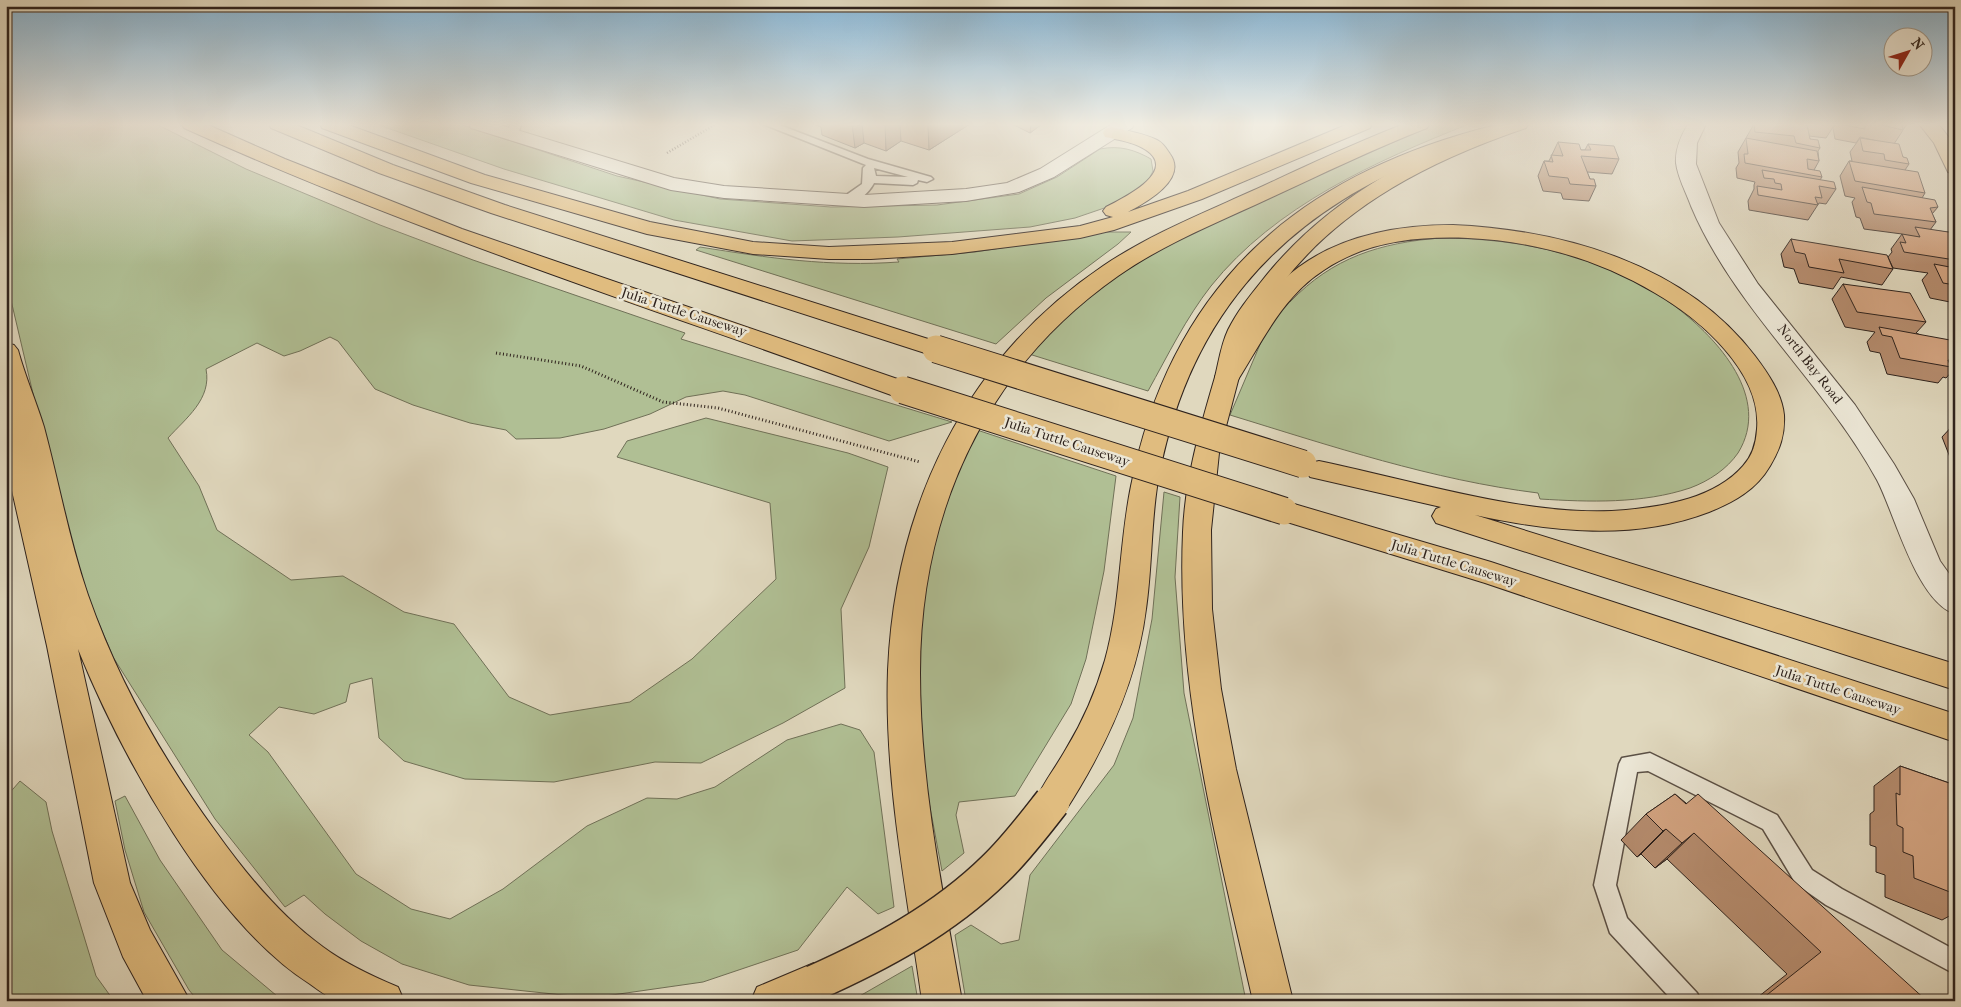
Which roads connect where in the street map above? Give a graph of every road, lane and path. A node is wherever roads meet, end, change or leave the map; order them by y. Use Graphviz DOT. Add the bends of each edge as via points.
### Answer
graph roads {
  1 [pos="295,171"];
  2 [pos="391,171"];
  3 [pos="457,171"];
  4 [pos="627,171"];
  5 [pos="870,171"];
  6 [pos="899,171"];
  7 [pos="1017,171"];
  8 [pos="1048,171"];
  9 [pos="1162,171"];
  10 [pos="1252,171"];
  11 [pos="1311,171"];
  12 [pos="1384,171"];
  13 [pos="1408,171"];
  14 [pos="1688,171"];
  15 [pos="871,179"];
  16 [pos="927,179"];
  17 [pos="887,181"];
  18 [pos="846,201"];
  19 [pos="884,201"];
  20 [pos="1026,238"];
  21 [pos="496,353"];
  22 [pos="8,358"];
  23 [pos="1227,376"];
  24 [pos="1311,467"];
  25 [pos="944,468"];
  26 [pos="1955,602"];
  27 [pos="1955,677"];
  28 [pos="1955,728"];
  29 [pos="1955,963"];
  30 [pos="170,1001"];
  31 [pos="384,1001"];
  32 [pos="770,1001"];
  33 [pos="942,1001"];
  34 [pos="1273,1001"];
  35 [pos="1689,1001"];
  1 -- 28 [label="main road, Julia Tuttle Causeway, bridge" via="493,248 903,390 1491,574"];
  2 -- 24 [label="main road, bridge" via="498,210"];
  3 -- 20 [label="main road" via="647,228 718,243 789,251 871,254"];
  4 -- 18 [label="street" via="680,186"];
  5 -- 15 [label="lane"];
  6 -- 16 [label="lane"];
  7 -- 16 [label="street" via="976,181"];
  8 -- 19 [label="street" via="1012,188"];
  9 -- 20 [label="main road" via="1159,182 1141,197 1096,219"];
  10 -- 20 [label="main road" via="1132,219 1080,232"];
  11 -- 25 [label="main road" via="1141,253 1104,276 1039,328 1000,374"];
  12 -- 32 [label="main road, bridge" via="1324,202 1282,232 1257,255 1215,304 1185,357 1168,396 1144,485 1131,611 1113,686 1076,768 1052,802 994,870 956,903 865,961"];
  13 -- 23 [label="main road" via="1344,210 1297,250 1268,286 1239,332"];
  14 -- 26 [label="street, North Bay Road" via="1712,231 1739,273 1857,427 1899,497 1926,562"];
  15 -- 17 [label="lane"];
  15 -- 18 [label="lane" via="866,189"];
  16 -- 17 [label="lane"];
  17 -- 19 [label="lane" via="881,189"];
  18 -- 19 [label="street"];
  21 -- 25 [label="path" via="581,366 663,402 718,408"];
  22 -- 30 [label="main road" via="12,432 112,883 124,917"];
  22 -- 31 [label="main road" via="31,426 61,555 78,606 121,714 153,770 192,830 234,886 273,930 342,982"];
  23 -- 24 [label="main road" via="1282,293 1328,257 1388,236 1443,231 1497,233 1589,254 1642,276 1690,305 1745,357 1758,377 1772,416 1773,436 1766,454 1738,488 1694,509 1626,520 1587,521 1510,513"];
  23 -- 34 [label="main road" via="1207,447 1198,503 1198,629 1220,768"];
  24 -- 27 [label="main road" via="1429,510"];
  25 -- 33 [label="main road" via="924,524 912,577 904,672 913,806"];
  29 -- 35 [label="lane" via="1834,897 1804,877 1770,822 1650,762 1629,764 1604,885 1618,925"];
}
